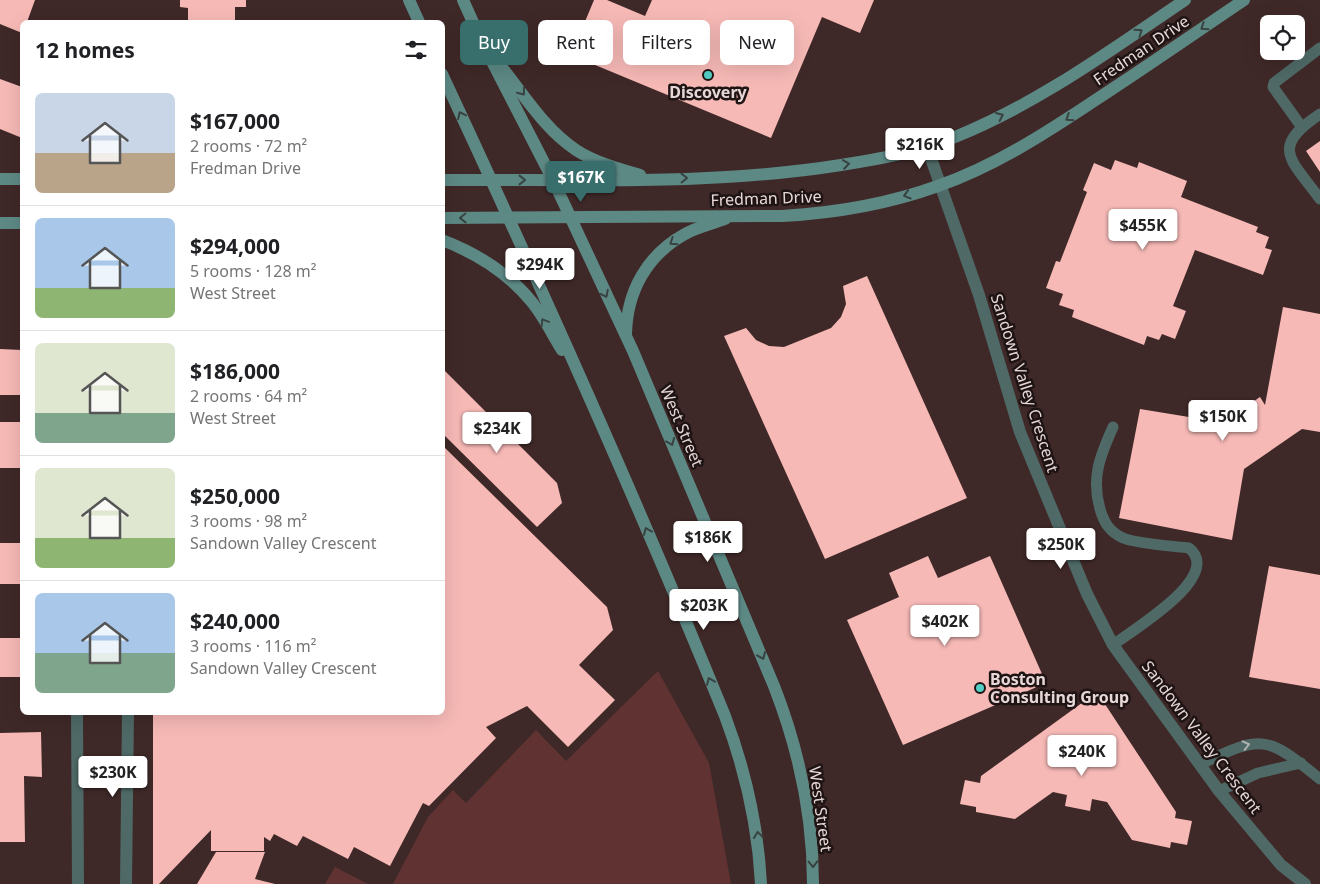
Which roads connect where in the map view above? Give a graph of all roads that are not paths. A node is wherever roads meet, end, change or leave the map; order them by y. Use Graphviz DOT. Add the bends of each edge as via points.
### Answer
graph roads {
  1 [pos="463,0"];
  2 [pos="1186,0"];
  3 [pos="1244,0"];
  4 [pos="472,20"];
  5 [pos="1320,48"];
  6 [pos="494,65"];
  7 [pos="500,65"];
  8 [pos="445,80"];
  9 [pos="1320,114"];
  10 [pos="1301,126"];
  11 [pos="927,147"];
  12 [pos="653,178"];
  13 [pos="0,179"];
  14 [pos="20,180"];
  15 [pos="445,180"];
  16 [pos="492,180"];
  17 [pos="552,180"];
  18 [pos="939,186"];
  19 [pos="1320,199"];
  20 [pos="734,216"];
  21 [pos="568,217"];
  22 [pos="445,218"];
  23 [pos="510,218"];
  24 [pos="0,223"];
  25 [pos="20,223"];
  26 [pos="445,241"];
  27 [pos="626,336"];
  28 [pos="588,393"];
  29 [pos="1113,427"];
  30 [pos="1113,644"];
  31 [pos="77,715"];
  32 [pos="128,715"];
  33 [pos="1301,763"];
  34 [pos="1201,764"];
  35 [pos="1320,779"];
  36 [pos="1219,791"];
  37 [pos="78,884"];
  38 [pos="126,884"];
  39 [pos="761,884"];
  40 [pos="813,884"];
  41 [pos="1305,884"];
  1 -- 4 [label="street, West Street"];
  11 -- 2 [label="street, Fredman Drive, one-way" via="955,138 1030,102"];
  3 -- 18 [label="street, Fredman Drive, one-way" via="1030,142"];
  5 -- 10 [label="lane" via="1273,87"];
  6 -- 17 [label="street, West Street"];
  7 -- 12 [label="street, one-way" via="548,127 576,150 617,168"];
  16 -- 8 [label="street, one-way"];
  9 -- 10 [label="lane"];
  10 -- 19 [label="lane" via="1292,138 1289,153"];
  12 -- 11 [label="street, Fredman Drive, one-way" via="786,174"];
  11 -- 18 [label="street, Sandown Valley Crescent"];
  12 -- 17 [label="street, Fredman Drive"];
  13 -- 14 [label="street"];
  15 -- 16 [label="street, Fredman Drive"];
  16 -- 17 [label="street, Fredman Drive, one-way"];
  16 -- 23 [label="street"];
  17 -- 21 [label="street, West Street"];
  18 -- 20 [label="street, Fredman Drive, one-way" via="902,198 826,213"];
  18 -- 30 [label="street, Sandown Valley Crescent" via="980,295 1020,432 1087,594"];
  20 -- 21 [label="street, Fredman Drive"];
  20 -- 27 [label="street, one-way" via="686,233 666,246 645,270 629,301"];
  21 -- 23 [label="street, Fredman Drive"];
  21 -- 27 [label="street, West Street, one-way"];
  23 -- 22 [label="street, Fredman Drive, one-way"];
  23 -- 28 [label="street"];
  24 -- 25 [label="street"];
  28 -- 26 [label="street, one-way" via="532,302 484,260"];
  27 -- 40 [label="street, West Street, one-way" via="784,711 806,799"];
  39 -- 28 [label="street, one-way" via="754,811 731,732"];
  29 -- 30 [label="lane" via="1097,469 1095,492 1104,523 1124,539 1189,548 1196,554 1198,562 1193,580 1181,593"];
  30 -- 34 [label="street, Sandown Valley Crescent"];
  31 -- 37 [label="street"];
  32 -- 38 [label="street"];
  34 -- 33 [label="lane, one-way" via="1235,747 1256,742 1275,746"];
  33 -- 35 [label="lane"];
  33 -- 36 [label="lane" via="1258,773"];
  34 -- 36 [label="street, Sandown Valley Crescent"];
  36 -- 41 [label="street, Sandown Valley Crescent" via="1281,865"];
}
